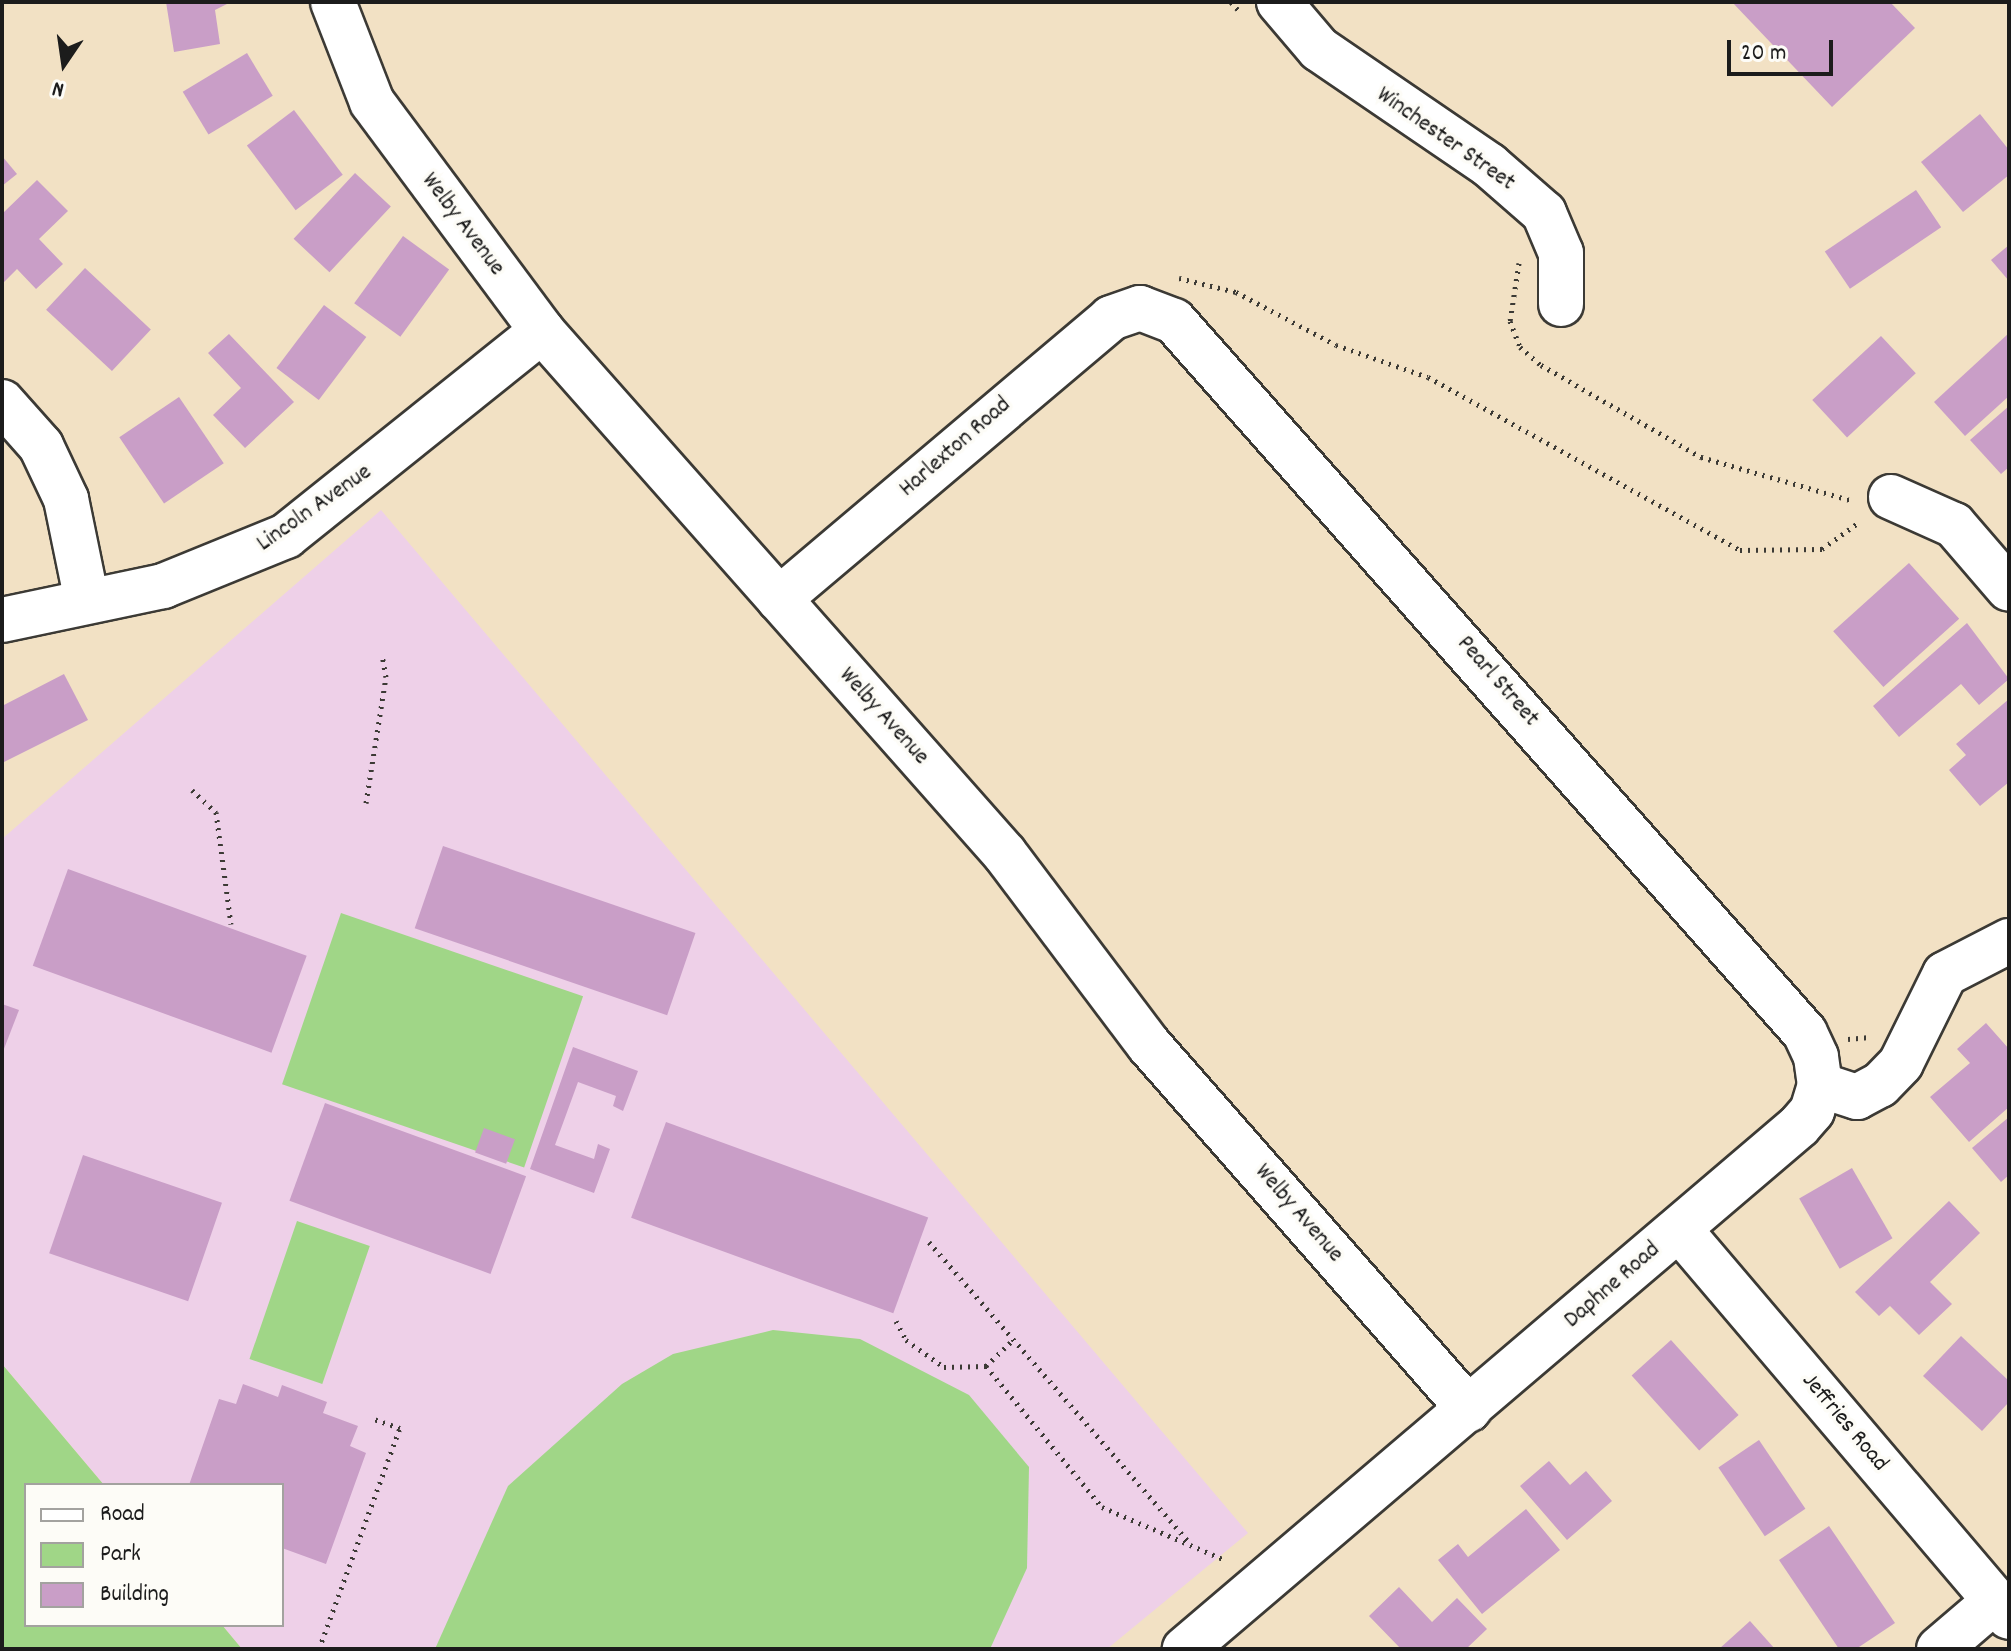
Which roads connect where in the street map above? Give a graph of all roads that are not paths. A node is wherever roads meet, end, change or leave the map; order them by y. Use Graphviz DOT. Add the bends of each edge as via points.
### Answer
graph roads {
  1 [pos="333,2"];
  2 [pos="1264,12"];
  3 [pos="1152,292"];
  4 [pos="1561,304"];
  5 [pos="542,331"];
  6 [pos="2,402"];
  7 [pos="1891,497"];
  8 [pos="2009,589"];
  9 [pos="779,599"];
  10 [pos="87,601"];
  11 [pos="2,620"];
  12 [pos="2009,941"];
  13 [pos="1820,1085"];
  14 [pos="1679,1229"];
  15 [pos="1469,1409"];
  16 [pos="2002,1609"];
  17 [pos="1185,1649"];
  18 [pos="1939,1649"];
  1 -- 5 [label="street, Welby Avenue" via="372,102"];
  2 -- 4 [label="street, Winchester Street" via="1489,165 1544,213 1561,253"];
  3 -- 9 [label="street, Harlexton Road" via="1095,329"];
  3 -- 13 [label="street, Pearl Street" via="1805,1033"];
  5 -- 9 [label="street, Welby Avenue"];
  5 -- 10 [label="street, Lincoln Avenue" via="286,536 163,586"];
  6 -- 10 [label="street" via="41,446 66,499"];
  7 -- 8 [label="street" via="1954,525"];
  9 -- 15 [label="street, Welby Avenue" via="1005,854 1149,1045"];
  10 -- 11 [label="street, Lincoln Avenue"];
  12 -- 13 [label="street" via="1945,974 1901,1063 1880,1085 1857,1097"];
  13 -- 14 [label="street, Daphne Road" via="1799,1126"];
  14 -- 15 [label="street, Daphne Road"];
  14 -- 16 [label="street, Jeffries Road"];
  15 -- 17 [label="street, Daphne Road"];
  16 -- 18 [label="street"];
}
